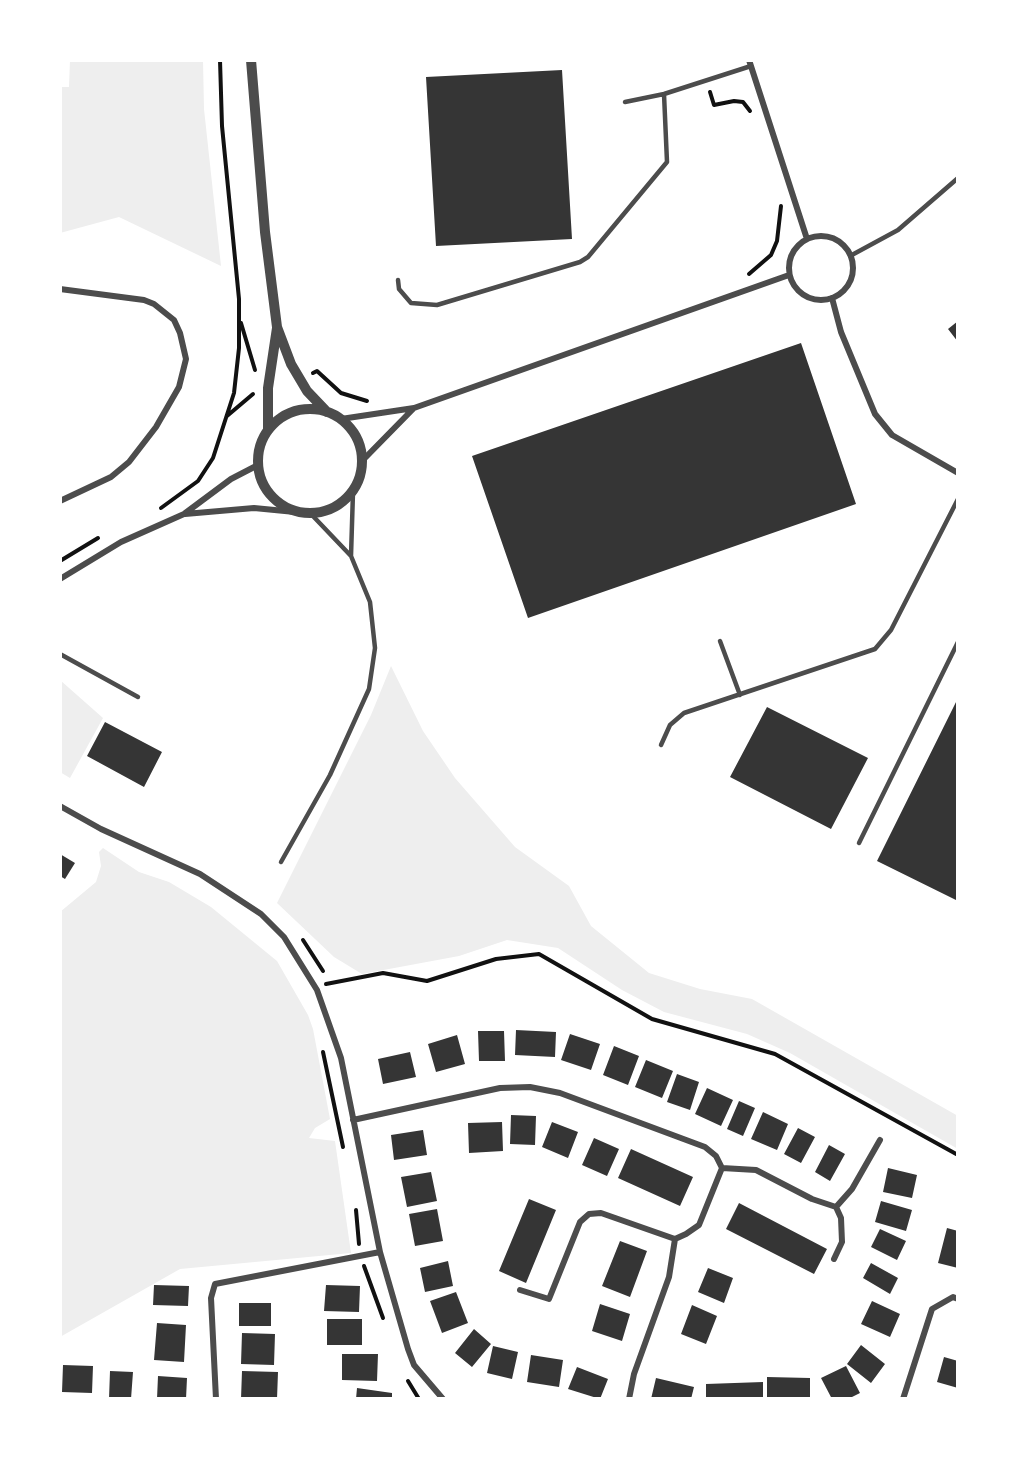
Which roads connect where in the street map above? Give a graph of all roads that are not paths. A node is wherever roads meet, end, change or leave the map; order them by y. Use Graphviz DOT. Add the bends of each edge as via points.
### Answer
graph roads {
  1 [pos="251,60"];
  2 [pos="750,63"];
  3 [pos="664,94"];
  4 [pos="625,102"];
  5 [pos="958,178"];
  6 [pos="807,239"];
  7 [pos="850,256"];
  8 [pos="789,274"];
  9 [pos="398,280"];
  10 [pos="60,289"];
  11 [pos="832,298"];
  12 [pos="277,327"];
  13 [pos="414,408"];
  14 [pos="327,412"];
  15 [pos="341,419"];
  16 [pos="268,430"];
  17 [pos="363,461"];
  18 [pos="258,465"];
  19 [pos="958,473"];
  20 [pos="353,492"];
  21 [pos="958,499"];
  22 [pos="60,501"];
  23 [pos="295,512"];
  24 [pos="184,514"];
  25 [pos="311,514"];
  26 [pos="351,556"];
  27 [pos="60,579"];
  28 [pos="720,641"];
  29 [pos="958,642"];
  30 [pos="60,654"];
  31 [pos="740,695"];
  32 [pos="138,697"];
  33 [pos="661,745"];
  34 [pos="60,806"];
  35 [pos="859,843"];
  36 [pos="281,862"];
  37 [pos="353,1120"];
  38 [pos="880,1140"];
  39 [pos="722,1168"];
  40 [pos="836,1207"];
  41 [pos="675,1239"];
  42 [pos="380,1252"];
  43 [pos="834,1259"];
  44 [pos="520,1290"];
  45 [pos="958,1299"];
  46 [pos="216,1399"];
  47 [pos="442,1399"];
  48 [pos="629,1399"];
  49 [pos="903,1399"];
  1 -- 12 [label="street"];
  2 -- 3 [label="lane"];
  2 -- 6 [label="street"];
  3 -- 4 [label="lane"];
  3 -- 9 [label="lane" via="667,162 588,257 437,305 411,303 399,289"];
  5 -- 7 [label="lane" via="898,230"];
  6 -- 7 [label="street" via="827,237 837,241"];
  6 -- 8 [label="street" via="792,254"];
  7 -- 11 [label="street" via="848,285"];
  8 -- 11 [label="street" via="801,294 821,300"];
  8 -- 13 [label="street"];
  10 -- 22 [label="street" via="154,304 174,320 186,359 178,387 156,427 129,462 111,477"];
  11 -- 19 [label="street" via="841,332 875,414 892,435"];
  12 -- 14 [label="street" via="307,391"];
  12 -- 16 [label="street" via="263,384"];
  13 -- 15 [label="street"];
  13 -- 17 [label="street"];
  14 -- 15 [label="street"];
  14 -- 16 [label="street" via="294,412"];
  15 -- 17 [label="street" via="353,431"];
  16 -- 18 [label="street"];
  17 -- 20 [label="street"];
  18 -- 23 [label="street" via="269,494"];
  18 -- 24 [label="street" via="231,479"];
  20 -- 25 [label="street" via="327,511"];
  20 -- 26 [label="lane"];
  21 -- 31 [label="lane" via="883,643 864,654"];
  23 -- 24 [label="street" via="254,508"];
  23 -- 25 [label="street"];
  24 -- 27 [label="street" via="121,542"];
  25 -- 26 [label="lane"];
  26 -- 36 [label="lane" via="370,602 375,648 369,689 330,775"];
  28 -- 31 [label="lane"];
  29 -- 35 [label="lane"];
  30 -- 32 [label="lane"];
  31 -- 33 [label="lane" via="677,717"];
  34 -- 37 [label="street" via="200,874 261,914 284,938 317,990 329,1020"];
  37 -- 39 [label="street" via="500,1088 530,1087 578,1099 705,1147"];
  37 -- 42 [label="street"];
  38 -- 40 [label="street" via="852,1189"];
  39 -- 40 [label="street" via="756,1170"];
  39 -- 41 [label="street" via="699,1225"];
  40 -- 43 [label="street" via="841,1218 842,1242"];
  41 -- 44 [label="street" via="601,1213 589,1214 580,1222 549,1299"];
  41 -- 48 [label="street" via="669,1277 634,1374"];
  42 -- 46 [label="street" via="215,1284 211,1298"];
  42 -- 47 [label="street" via="414,1365"];
  45 -- 49 [label="street" via="953,1297 932,1310"];
}
